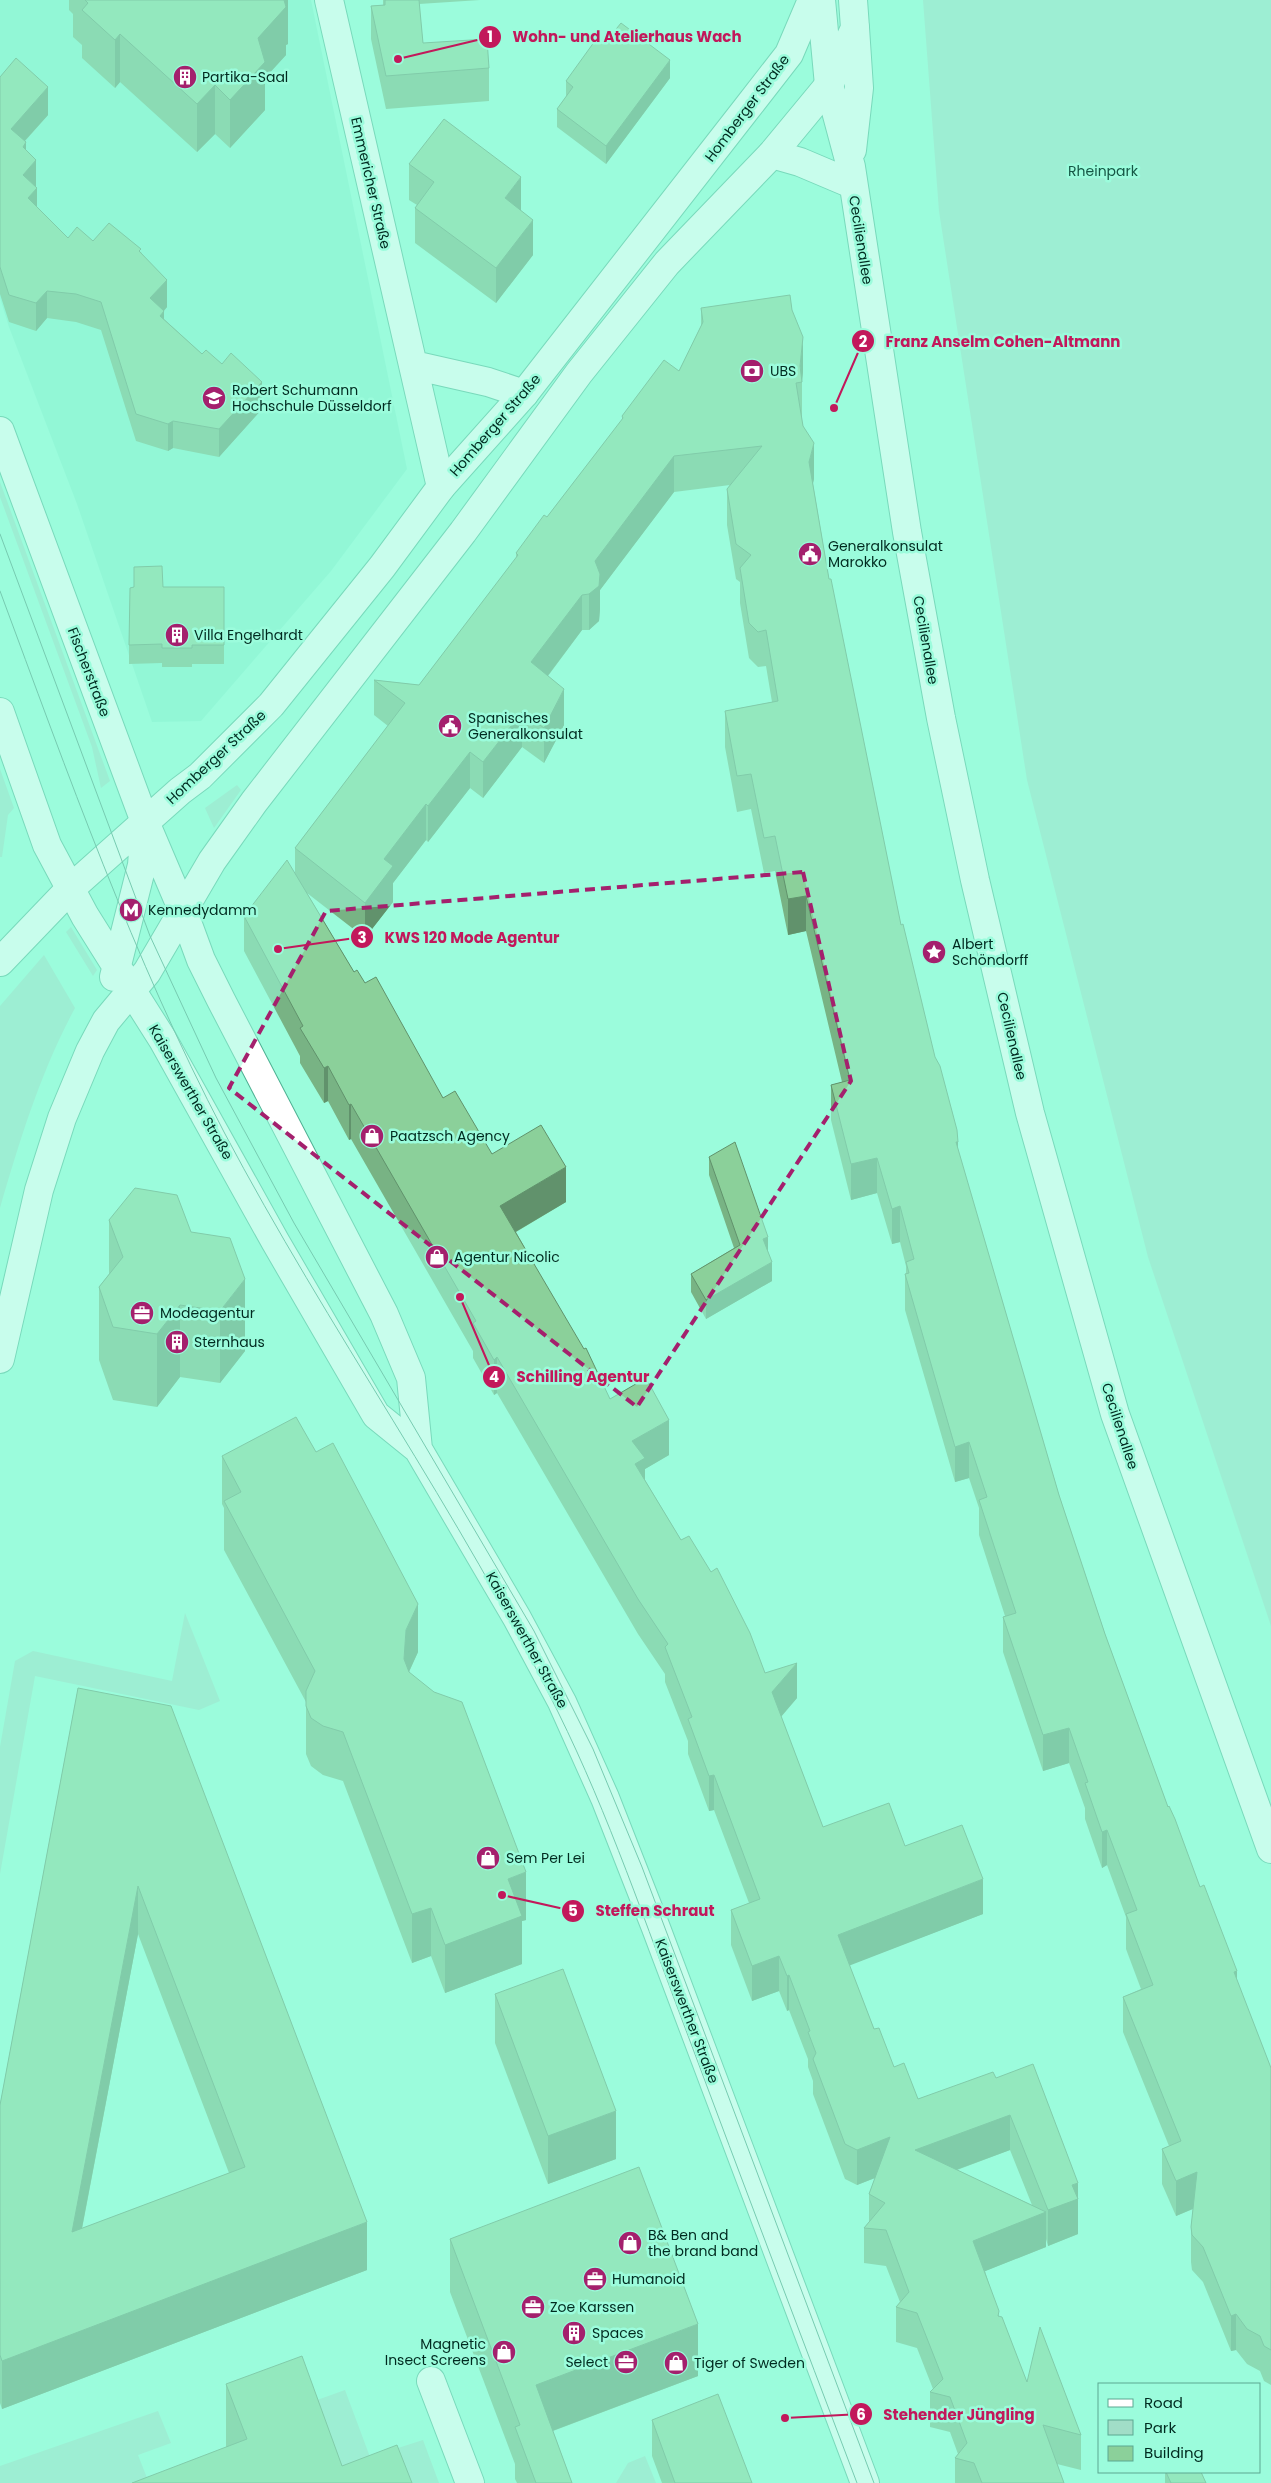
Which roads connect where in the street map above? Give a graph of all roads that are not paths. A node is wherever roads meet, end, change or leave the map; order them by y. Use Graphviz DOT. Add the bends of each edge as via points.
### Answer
graph roads {
  1 [pos="330,0"];
  2 [pos="812,0"];
  3 [pos="821,0"];
  4 [pos="853,0"];
  5 [pos="855,28"];
  6 [pos="829,85"];
  7 [pos="772,154"];
  8 [pos="851,175"];
  9 [pos="413,365"];
  10 [pos="524,394"];
  11 [pos="0,431"];
  12 [pos="441,487"];
  13 [pos="0,712"];
  14 [pos="145,822"];
  15 [pos="70,888"];
  16 [pos="182,911"];
  17 [pos="0,962"];
  18 [pos="116,965"];
  19 [pos="132,991"];
  20 [pos="106,1021"];
  21 [pos="0,1359"];
  22 [pos="418,1449"];
  23 [pos="1271,1849"];
  24 [pos="431,2381"];
  25 [pos="470,2483"];
  26 [pos="865,2483"];
  1 -- 9 [label="street, Emmericher Straße"];
  2 -- 10 [label="street, Homberger Straße" via="789,54"];
  3 -- 6 [label="street, Cecilienallee"];
  4 -- 5 [label="street, Cecilienallee"];
  5 -- 6 [label="street"];
  5 -- 8 [label="street, Cecilienallee" via="859,88"];
  6 -- 7 [label="street"];
  6 -- 8 [label="street, Cecilienallee"];
  7 -- 8 [label="street"];
  7 -- 16 [label="street" via="667,263 579,373 463,532 254,802 212,861"];
  8 -- 23 [label="street, Cecilienallee" via="906,532 941,718 974,880 1030,1113 1115,1414"];
  9 -- 10 [label="street" via="488,382"];
  9 -- 12 [label="street, Emmericher Straße"];
  10 -- 12 [label="street, Homberger Straße"];
  11 -- 14 [label="street, Fischerstraße"];
  12 -- 14 [label="street, Homberger Straße" via="382,567 271,705 200,776"];
  13 -- 15 [label="street, Kaiserswerther Straße" via="47,845"];
  14 -- 15 [label="street, Homberger Straße"];
  14 -- 16 [label="street, Fischerstraße"];
  14 -- 18 [label="street" via="142,865"];
  15 -- 17 [label="street"];
  15 -- 18 [label="street, Kaiserswerther Straße"];
  16 -- 19 [label="street" via="147,972"];
  16 -- 22 [label="street, Kaiserswerther Straße" via="221,1000 384,1314 411,1378"];
  18 -- 19 [label="street, Kaiserswerther Straße"];
  18 -- 20 [label="street"];
  19 -- 20 [label="street"];
  19 -- 22 [label="street, Kaiserswerther Straße" via="376,1415"];
  20 -- 21 [label="street" via="90,1050 62,1118 39,1190"];
  22 -- 26 [label="street, Kaiserswerther Straße" via="558,1694 605,1798"];
  24 -- 25 [label="street"];
}
